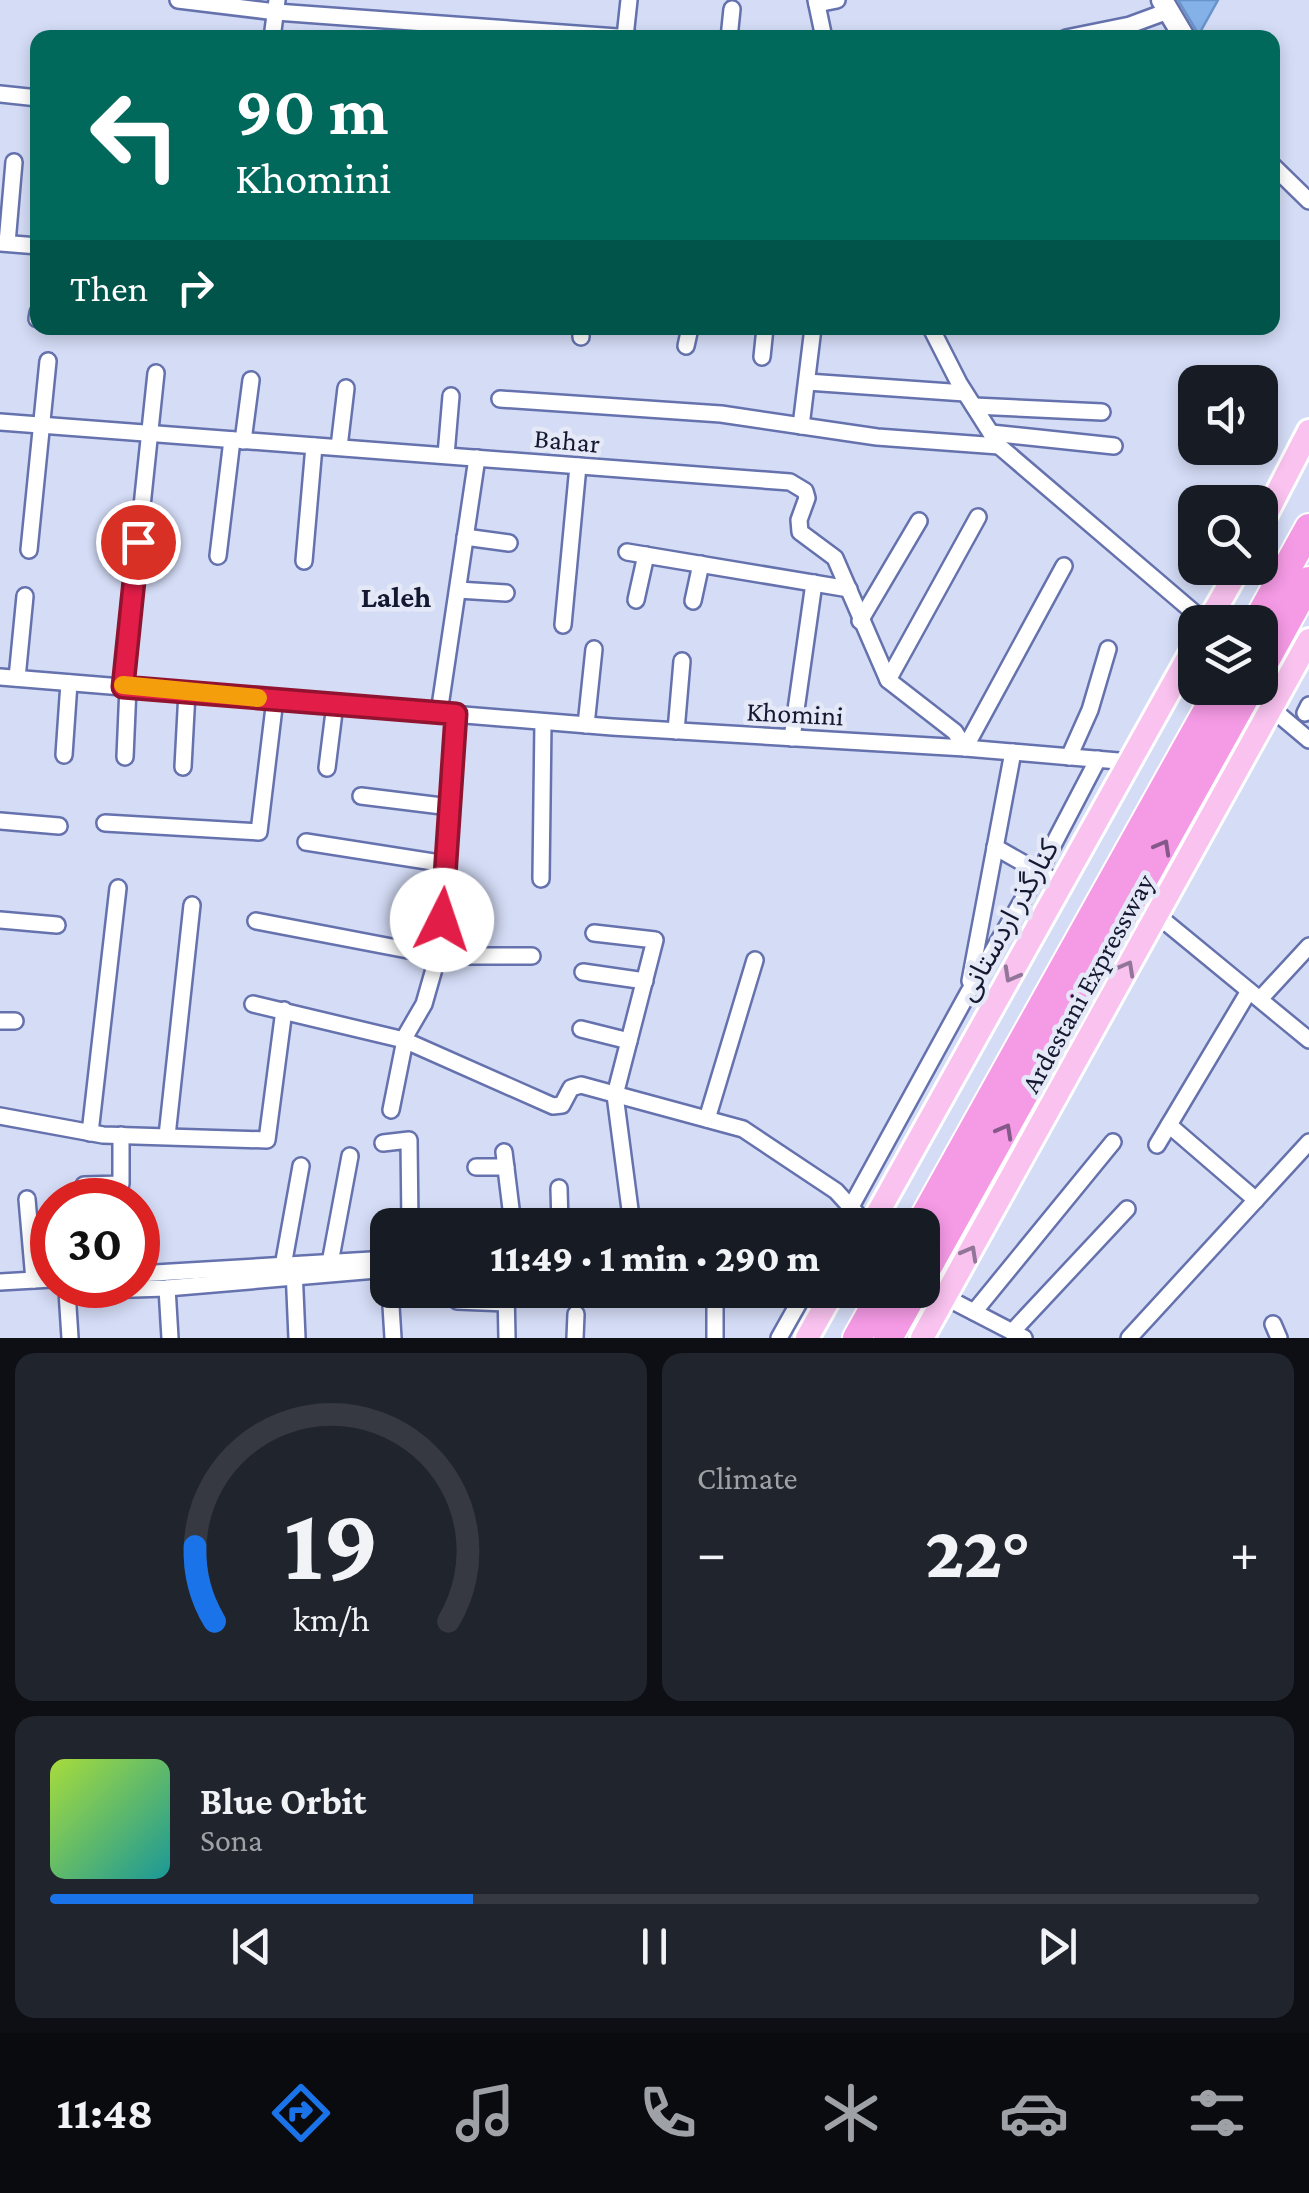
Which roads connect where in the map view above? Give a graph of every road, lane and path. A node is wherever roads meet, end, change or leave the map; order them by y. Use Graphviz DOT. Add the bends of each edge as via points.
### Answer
graph roads {
  1 [pos="178,0"];
  2 [pos="629,0"];
  3 [pos="837,0"];
  4 [pos="817,2"];
  5 [pos="276,6"];
  6 [pos="1165,6"];
  7 [pos="732,9"];
  8 [pos="549,30"];
  9 [pos="628,30"];
  10 [pos="730,30"];
  11 [pos="822,30"];
  12 [pos="1103,30"];
  13 [pos="1180,30"];
  14 [pos="0,94"];
  15 [pos="30,97"];
  16 [pos="14,162"];
  17 [pos="1280,173"];
  18 [pos="1309,201"];
  19 [pos="3,243"];
  20 [pos="30,245"];
  21 [pos="688,335"];
  22 [pos="764,335"];
  23 [pos="812,335"];
  24 [pos="935,335"];
  25 [pos="686,346"];
  26 [pos="762,357"];
  27 [pos="48,361"];
  28 [pos="156,374"];
  29 [pos="251,380"];
  30 [pos="806,382"];
  31 [pos="346,388"];
  32 [pos="451,396"];
  33 [pos="500,399"];
  34 [pos="970,399"];
  35 [pos="1102,412"];
  36 [pos="0,422"];
  37 [pos="42,424"];
  38 [pos="801,426"];
  39 [pos="1309,430"];
  40 [pos="150,434"];
  41 [pos="237,440"];
  42 [pos="995,440"];
  43 [pos="314,446"];
  44 [pos="1114,446"];
  45 [pos="339,447"];
  46 [pos="446,455"];
  47 [pos="477,458"];
  48 [pos="578,466"];
  49 [pos="1278,491"];
  50 [pos="978,517"];
  51 [pos="919,521"];
  52 [pos="1309,528"];
  53 [pos="465,538"];
  54 [pos="508,543"];
  55 [pos="29,550"];
  56 [pos="627,552"];
  57 [pos="646,555"];
  58 [pos="218,556"];
  59 [pos="304,561"];
  60 [pos="701,564"];
  61 [pos="1064,566"];
  62 [pos="1309,581"];
  63 [pos="814,583"];
  64 [pos="849,589"];
  65 [pos="458,590"];
  66 [pos="1309,592"];
  67 [pos="506,593"];
  68 [pos="25,596"];
  69 [pos="636,600"];
  70 [pos="694,602"];
  71 [pos="1186,605"];
  72 [pos="1266,605"];
  73 [pos="860,621"];
  74 [pos="563,625"];
  75 [pos="1278,637"];
  76 [pos="1309,640"];
  77 [pos="1278,641"];
  78 [pos="1108,648"];
  79 [pos="594,649"];
  80 [pos="682,661"];
  81 [pos="1178,676"];
  82 [pos="0,677"];
  83 [pos="18,678"];
  84 [pos="888,680"];
  85 [pos="69,682"];
  86 [pos="126,687"];
  87 [pos="188,692"];
  88 [pos="276,699"];
  89 [pos="334,704"];
  90 [pos="1211,705"];
  91 [pos="1240,705"];
  92 [pos="1271,708"];
  93 [pos="439,712"];
  94 [pos="456,714"];
  95 [pos="544,722"];
  96 [pos="586,725"];
  97 [pos="676,731"];
  98 [pos="792,738"];
  99 [pos="1309,740"];
  100 [pos="965,748"];
  101 [pos="1013,752"];
  102 [pos="64,755"];
  103 [pos="1069,756"];
  104 [pos="126,758"];
  105 [pos="1098,759"];
  106 [pos="1130,762"];
  107 [pos="183,767"];
  108 [pos="326,768"];
  109 [pos="361,796"];
  110 [pos="450,808"];
  111 [pos="0,821"];
  112 [pos="105,823"];
  113 [pos="58,826"];
  114 [pos="306,842"];
  115 [pos="996,847"];
  116 [pos="446,864"];
  117 [pos="1040,872"];
  118 [pos="541,879"];
  119 [pos="1061,884"];
  120 [pos="118,888"];
  121 [pos="192,905"];
  122 [pos="1157,915"];
  123 [pos="0,920"];
  124 [pos="256,921"];
  125 [pos="57,924"];
  126 [pos="594,933"];
  127 [pos="1309,946"];
  128 [pos="438,956"];
  129 [pos="532,956"];
  130 [pos="755,960"];
  131 [pos="583,972"];
  132 [pos="644,980"];
  133 [pos="967,995"];
  134 [pos="1255,995"];
  135 [pos="253,1004"];
  136 [pos="284,1010"];
  137 [pos="1309,1015"];
  138 [pos="581,1029"];
  139 [pos="1303,1034"];
  140 [pos="404,1040"];
  141 [pos="629,1041"];
  142 [pos="919,1084"];
  143 [pos="945,1092"];
  144 [pos="615,1095"];
  145 [pos="391,1110"];
  146 [pos="0,1116"];
  147 [pos="706,1119"];
  148 [pos="1169,1124"];
  149 [pos="90,1133"];
  150 [pos="122,1136"];
  151 [pos="166,1136"];
  152 [pos="383,1142"];
  153 [pos="1112,1142"];
  154 [pos="1309,1142"];
  155 [pos="1157,1145"];
  156 [pos="350,1156"];
  157 [pos="301,1166"];
  158 [pos="476,1168"];
  159 [pos="121,1178"];
  160 [pos="559,1188"];
  161 [pos="27,1198"];
  162 [pos="1256,1200"];
  163 [pos="410,1208"];
  164 [pos="511,1208"];
  165 [pos="560,1208"];
  166 [pos="630,1208"];
  167 [pos="851,1208"];
  168 [pos="879,1208"];
  169 [pos="929,1208"];
  170 [pos="1127,1209"];
  171 [pos="30,1233"];
  172 [pos="940,1233"];
  173 [pos="370,1260"];
  174 [pos="330,1263"];
  175 [pos="290,1269"];
  176 [pos="370,1269"];
  177 [pos="160,1273"];
  178 [pos="30,1280"];
  179 [pos="0,1282"];
  180 [pos="167,1288"];
  181 [pos="945,1297"];
  182 [pos="392,1308"];
  183 [pos="506,1308"];
  184 [pos="714,1308"];
  185 [pos="796,1308"];
  186 [pos="824,1308"];
  187 [pos="888,1308"];
  188 [pos="901,1308"];
  189 [pos="974,1312"];
  190 [pos="576,1314"];
  191 [pos="1018,1335"];
  192 [pos="70,1338"];
  193 [pos="170,1338"];
  194 [pos="297,1338"];
  195 [pos="394,1338"];
  196 [pos="507,1338"];
  197 [pos="575,1338"];
  198 [pos="715,1338"];
  199 [pos="780,1338"];
  200 [pos="807,1338"];
  201 [pos="857,1338"];
  202 [pos="890,1338"];
  203 [pos="922,1338"];
  204 [pos="1128,1338"];
  1 -- 5 [label="street"];
  2 -- 9 [label="street"];
  3 -- 4 [label="street"];
  4 -- 11 [label="street"];
  5 -- 8 [label="street"];
  6 -- 12 [label="street"];
  6 -- 13 [label="street"];
  7 -- 10 [label="street"];
  14 -- 15 [label="street"];
  16 -- 19 [label="street"];
  17 -- 18 [label="street"];
  19 -- 20 [label="street"];
  21 -- 25 [label="street"];
  22 -- 26 [label="street"];
  23 -- 30 [label="street"];
  24 -- 34 [label="street"];
  27 -- 37 [label="street"];
  28 -- 40 [label="street"];
  29 -- 41 [label="street"];
  30 -- 34 [label="street"];
  30 -- 38 [label="street"];
  31 -- 45 [label="street"];
  32 -- 46 [label="street"];
  33 -- 38 [label="street"];
  34 -- 35 [label="street"];
  34 -- 42 [label="street"];
  36 -- 37 [label="street, Bahar"];
  37 -- 40 [label="street, Bahar"];
  37 -- 55 [label="street"];
  38 -- 42 [label="street"];
  39 -- 49 [label="main road"];
  40 -- 41 [label="street, Bahar"];
  40 -- 86 [label="street"];
  41 -- 43 [label="street, Bahar"];
  41 -- 58 [label="street"];
  42 -- 44 [label="street"];
  42 -- 71 [label="street"];
  43 -- 45 [label="street, Bahar"];
  43 -- 59 [label="street"];
  45 -- 46 [label="street, Bahar"];
  46 -- 47 [label="street, Bahar"];
  47 -- 48 [label="street, Bahar"];
  47 -- 53 [label="street"];
  48 -- 64 [label="street, Bahar" via="790,482 808,498 800,532 835,558"];
  48 -- 74 [label="street"];
  50 -- 84 [label="street"];
  51 -- 73 [label="street"];
  52 -- 72 [label="highway"];
  53 -- 54 [label="street"];
  53 -- 65 [label="street"];
  56 -- 57 [label="street"];
  57 -- 60 [label="street"];
  57 -- 69 [label="street"];
  60 -- 63 [label="street"];
  60 -- 70 [label="street"];
  61 -- 100 [label="street"];
  62 -- 75 [label="highway"];
  63 -- 64 [label="street"];
  63 -- 98 [label="street"];
  64 -- 73 [label="street, Bahar"];
  65 -- 67 [label="street"];
  65 -- 93 [label="street"];
  66 -- 77 [label="highway"];
  68 -- 83 [label="street"];
  73 -- 84 [label="street, Bahar"];
  76 -- 92 [label="main road"];
  78 -- 103 [label="street"];
  79 -- 96 [label="street"];
  80 -- 97 [label="street"];
  81 -- 106 [label="main road, کنارگذر اردستانی"];
  82 -- 83 [label="street, Khomini"];
  83 -- 85 [label="street, Khomini"];
  84 -- 100 [label="street, Bahar" via="955,732"];
  85 -- 86 [label="street, Khomini"];
  85 -- 102 [label="street"];
  86 -- 87 [label="street, Khomini"];
  86 -- 104 [label="street"];
  87 -- 88 [label="street, Khomini"];
  87 -- 107 [label="street"];
  88 -- 89 [label="street, Khomini"];
  88 -- 112 [label="street" via="259,832"];
  89 -- 93 [label="street, Khomini"];
  89 -- 108 [label="street"];
  90 -- 169 [label="highway, Ardestani Expressway"];
  172 -- 91 [label="highway, Ardestani Expressway, one-way"];
  92 -- 99 [label="street"];
  92 -- 122 [label="main road"];
  93 -- 94 [label="street, Khomini"];
  94 -- 95 [label="street, Khomini"];
  94 -- 110 [label="street"];
  95 -- 96 [label="street, Khomini"];
  95 -- 118 [label="street"];
  96 -- 97 [label="street, Khomini"];
  97 -- 98 [label="street, Khomini"];
  98 -- 100 [label="street, Khomini"];
  100 -- 101 [label="street, Khomini"];
  101 -- 103 [label="street, Khomini"];
  101 -- 115 [label="street"];
  103 -- 105 [label="street, Khomini"];
  105 -- 106 [label="street, Khomini"];
  105 -- 117 [label="street"];
  106 -- 119 [label="main road, کنارگذر اردستانی"];
  109 -- 110 [label="street"];
  110 -- 116 [label="street"];
  111 -- 113 [label="street"];
  114 -- 116 [label="street"];
  115 -- 117 [label="street"];
  115 -- 133 [label="street"];
  116 -- 128 [label="street"];
  117 -- 119 [label="street"];
  117 -- 133 [label="street"];
  119 -- 143 [label="main road, کنارگذر اردستانی, one-way"];
  120 -- 149 [label="street"];
  121 -- 151 [label="street"];
  122 -- 134 [label="street"];
  181 -- 122 [label="main road, one-way"];
  123 -- 125 [label="street"];
  124 -- 128 [label="street"];
  126 -- 132 [label="street" via="655,940"];
  127 -- 134 [label="street"];
  128 -- 129 [label="street"];
  128 -- 140 [label="street" via="424,1004"];
  130 -- 147 [label="street"];
  131 -- 132 [label="street"];
  132 -- 141 [label="street"];
  133 -- 142 [label="street"];
  134 -- 139 [label="street"];
  134 -- 148 [label="street"];
  135 -- 136 [label="street"];
  136 -- 140 [label="street"];
  136 -- 151 [label="street" via="266,1140"];
  137 -- 139 [label="street"];
  138 -- 141 [label="street"];
  140 -- 144 [label="street" via="552,1106 580,1085"];
  140 -- 145 [label="street"];
  141 -- 144 [label="street"];
  142 -- 143 [label="street"];
  142 -- 167 [label="street"];
  143 -- 168 [label="main road, کنارگذر اردستانی"];
  144 -- 147 [label="street"];
  144 -- 166 [label="street"];
  146 -- 149 [label="street"];
  147 -- 167 [label="street" via="743,1129"];
  148 -- 155 [label="street"];
  148 -- 162 [label="street"];
  149 -- 150 [label="street"];
  150 -- 151 [label="street"];
  150 -- 159 [label="street"];
  152 -- 163 [label="street" via="409,1140"];
  153 -- 189 [label="street"];
  154 -- 162 [label="street"];
  156 -- 174 [label="street"];
  157 -- 175 [label="street"];
  158 -- 164 [label="street" via="505,1160"];
  160 -- 165 [label="street"];
  161 -- 171 [label="street"];
  162 -- 204 [label="street"];
  170 -- 191 [label="street"];
  173 -- 174 [label="street"];
  174 -- 175 [label="street"];
  175 -- 176 [label="street"];
  175 -- 177 [label="street"];
  175 -- 180 [label="street"];
  175 -- 194 [label="street"];
  178 -- 179 [label="street"];
  180 -- 192 [label="street" via="67,1292"];
  180 -- 193 [label="street"];
  181 -- 189 [label="street"];
  181 -- 203 [label="main road"];
  182 -- 195 [label="street"];
  183 -- 196 [label="street"];
  184 -- 198 [label="street"];
  185 -- 199 [label="street"];
  186 -- 200 [label="main road"];
  187 -- 201 [label="highway, Ardestani Expressway"];
  188 -- 202 [label="highway, Ardestani Expressway"];
  189 -- 191 [label="street"];
  190 -- 197 [label="street"];
}
